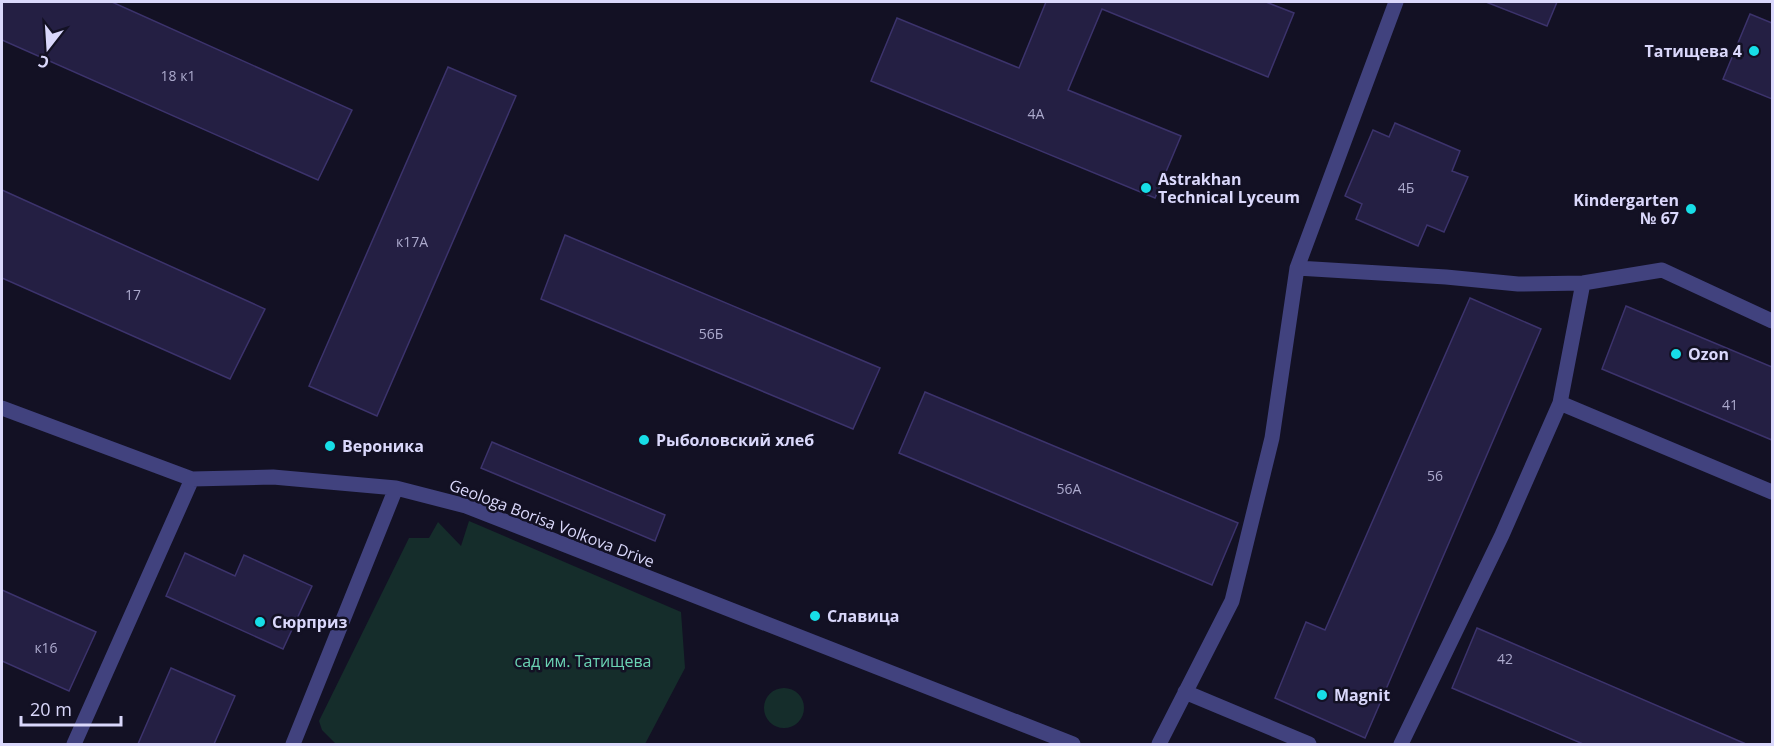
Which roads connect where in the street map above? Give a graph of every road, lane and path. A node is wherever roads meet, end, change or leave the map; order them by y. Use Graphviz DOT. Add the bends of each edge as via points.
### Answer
graph roads {
  1 [pos="1396,2"];
  2 [pos="1297,268"];
  3 [pos="1583,283"];
  4 [pos="1773,321"];
  5 [pos="1560,403"];
  6 [pos="2,408"];
  7 [pos="192,478"];
  8 [pos="396,488"];
  9 [pos="1773,492"];
  10 [pos="1185,692"];
  11 [pos="74,744"];
  12 [pos="293,744"];
  13 [pos="1073,744"];
  14 [pos="1159,744"];
  15 [pos="1309,744"];
  16 [pos="1401,744"];
  1 -- 2 [label="street"];
  2 -- 3 [label="street" via="1518,284"];
  2 -- 10 [label="street" via="1272,438 1232,601"];
  3 -- 4 [label="street" via="1662,270"];
  3 -- 5 [label="street"];
  5 -- 9 [label="street"];
  5 -- 16 [label="street" via="1502,535"];
  6 -- 7 [label="street, Geologa Borisa Volkova Drive"];
  7 -- 8 [label="street, Geologa Borisa Volkova Drive" via="273,477"];
  7 -- 11 [label="street"];
  8 -- 12 [label="street"];
  8 -- 13 [label="street, Geologa Borisa Volkova Drive" via="466,506"];
  10 -- 14 [label="street"];
  10 -- 15 [label="street"];
}
